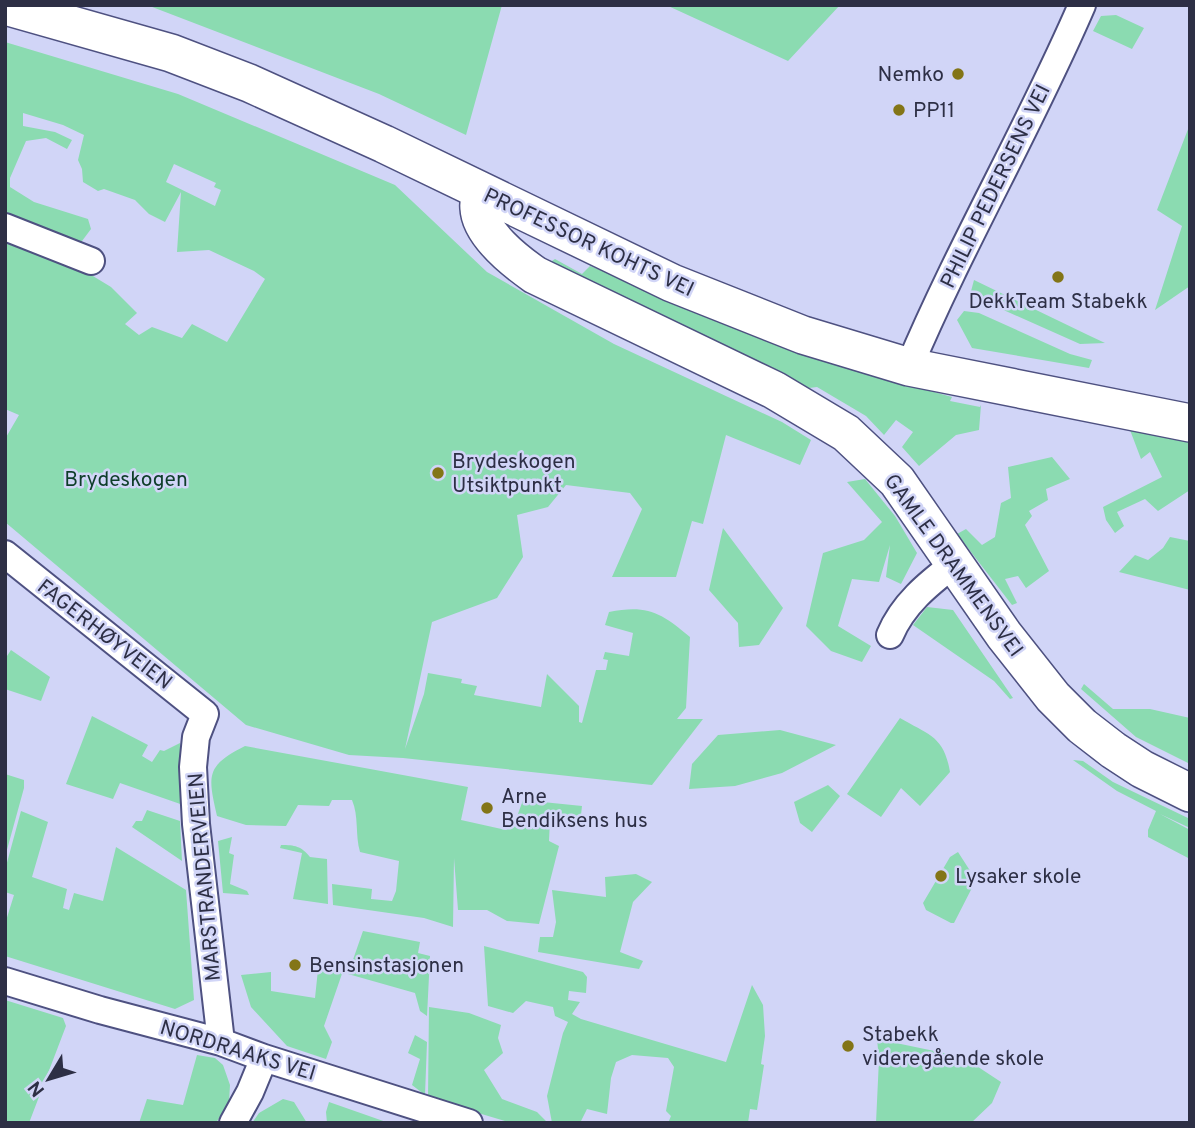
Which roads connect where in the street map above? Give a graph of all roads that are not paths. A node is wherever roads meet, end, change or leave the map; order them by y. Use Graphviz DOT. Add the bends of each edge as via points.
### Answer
graph roads {
  1 [pos="1082,5"];
  2 [pos="5,6"];
  3 [pos="481,191"];
  4 [pos="5,228"];
  5 [pos="91,261"];
  6 [pos="909,367"];
  7 [pos="1190,423"];
  8 [pos="5,554"];
  9 [pos="954,564"];
  10 [pos="890,635"];
  11 [pos="205,714"];
  12 [pos="1190,793"];
  13 [pos="5,981"];
  14 [pos="221,1042"];
  15 [pos="264,1058"];
  16 [pos="233,1123"];
  17 [pos="470,1123"];
  1 -- 6 [label="street, PHILIP PEDERSENS VEI"];
  2 -- 3 [label="main road, PROFESSOR KOHTS VEI" via="171,53 250,83"];
  3 -- 6 [label="main road, PROFESSOR KOHTS VEI" via="742,313"];
  3 -- 9 [label="main road, GAMLE DRAMMENSVEI" via="478,209 492,236 535,275 774,390 846,433 897,481"];
  4 -- 5 [label="street"];
  6 -- 7 [label="main road, PROFESSOR KOHTS VEI"];
  8 -- 11 [label="street, FAGERHØYVEIEN"];
  9 -- 10 [label="street" via="919,591"];
  9 -- 12 [label="main road, GAMLE DRAMMENSVEI" via="1028,667 1082,726 1142,769"];
  11 -- 14 [label="street, MARSTRANDERVEIEN" via="196,737 193,767"];
  13 -- 14 [label="street, NORDRAAKS VEI"];
  14 -- 15 [label="street, NORDRAAKS VEI"];
  15 -- 16 [label="street"];
  15 -- 17 [label="street, NORDRAAKS VEI"];
}
